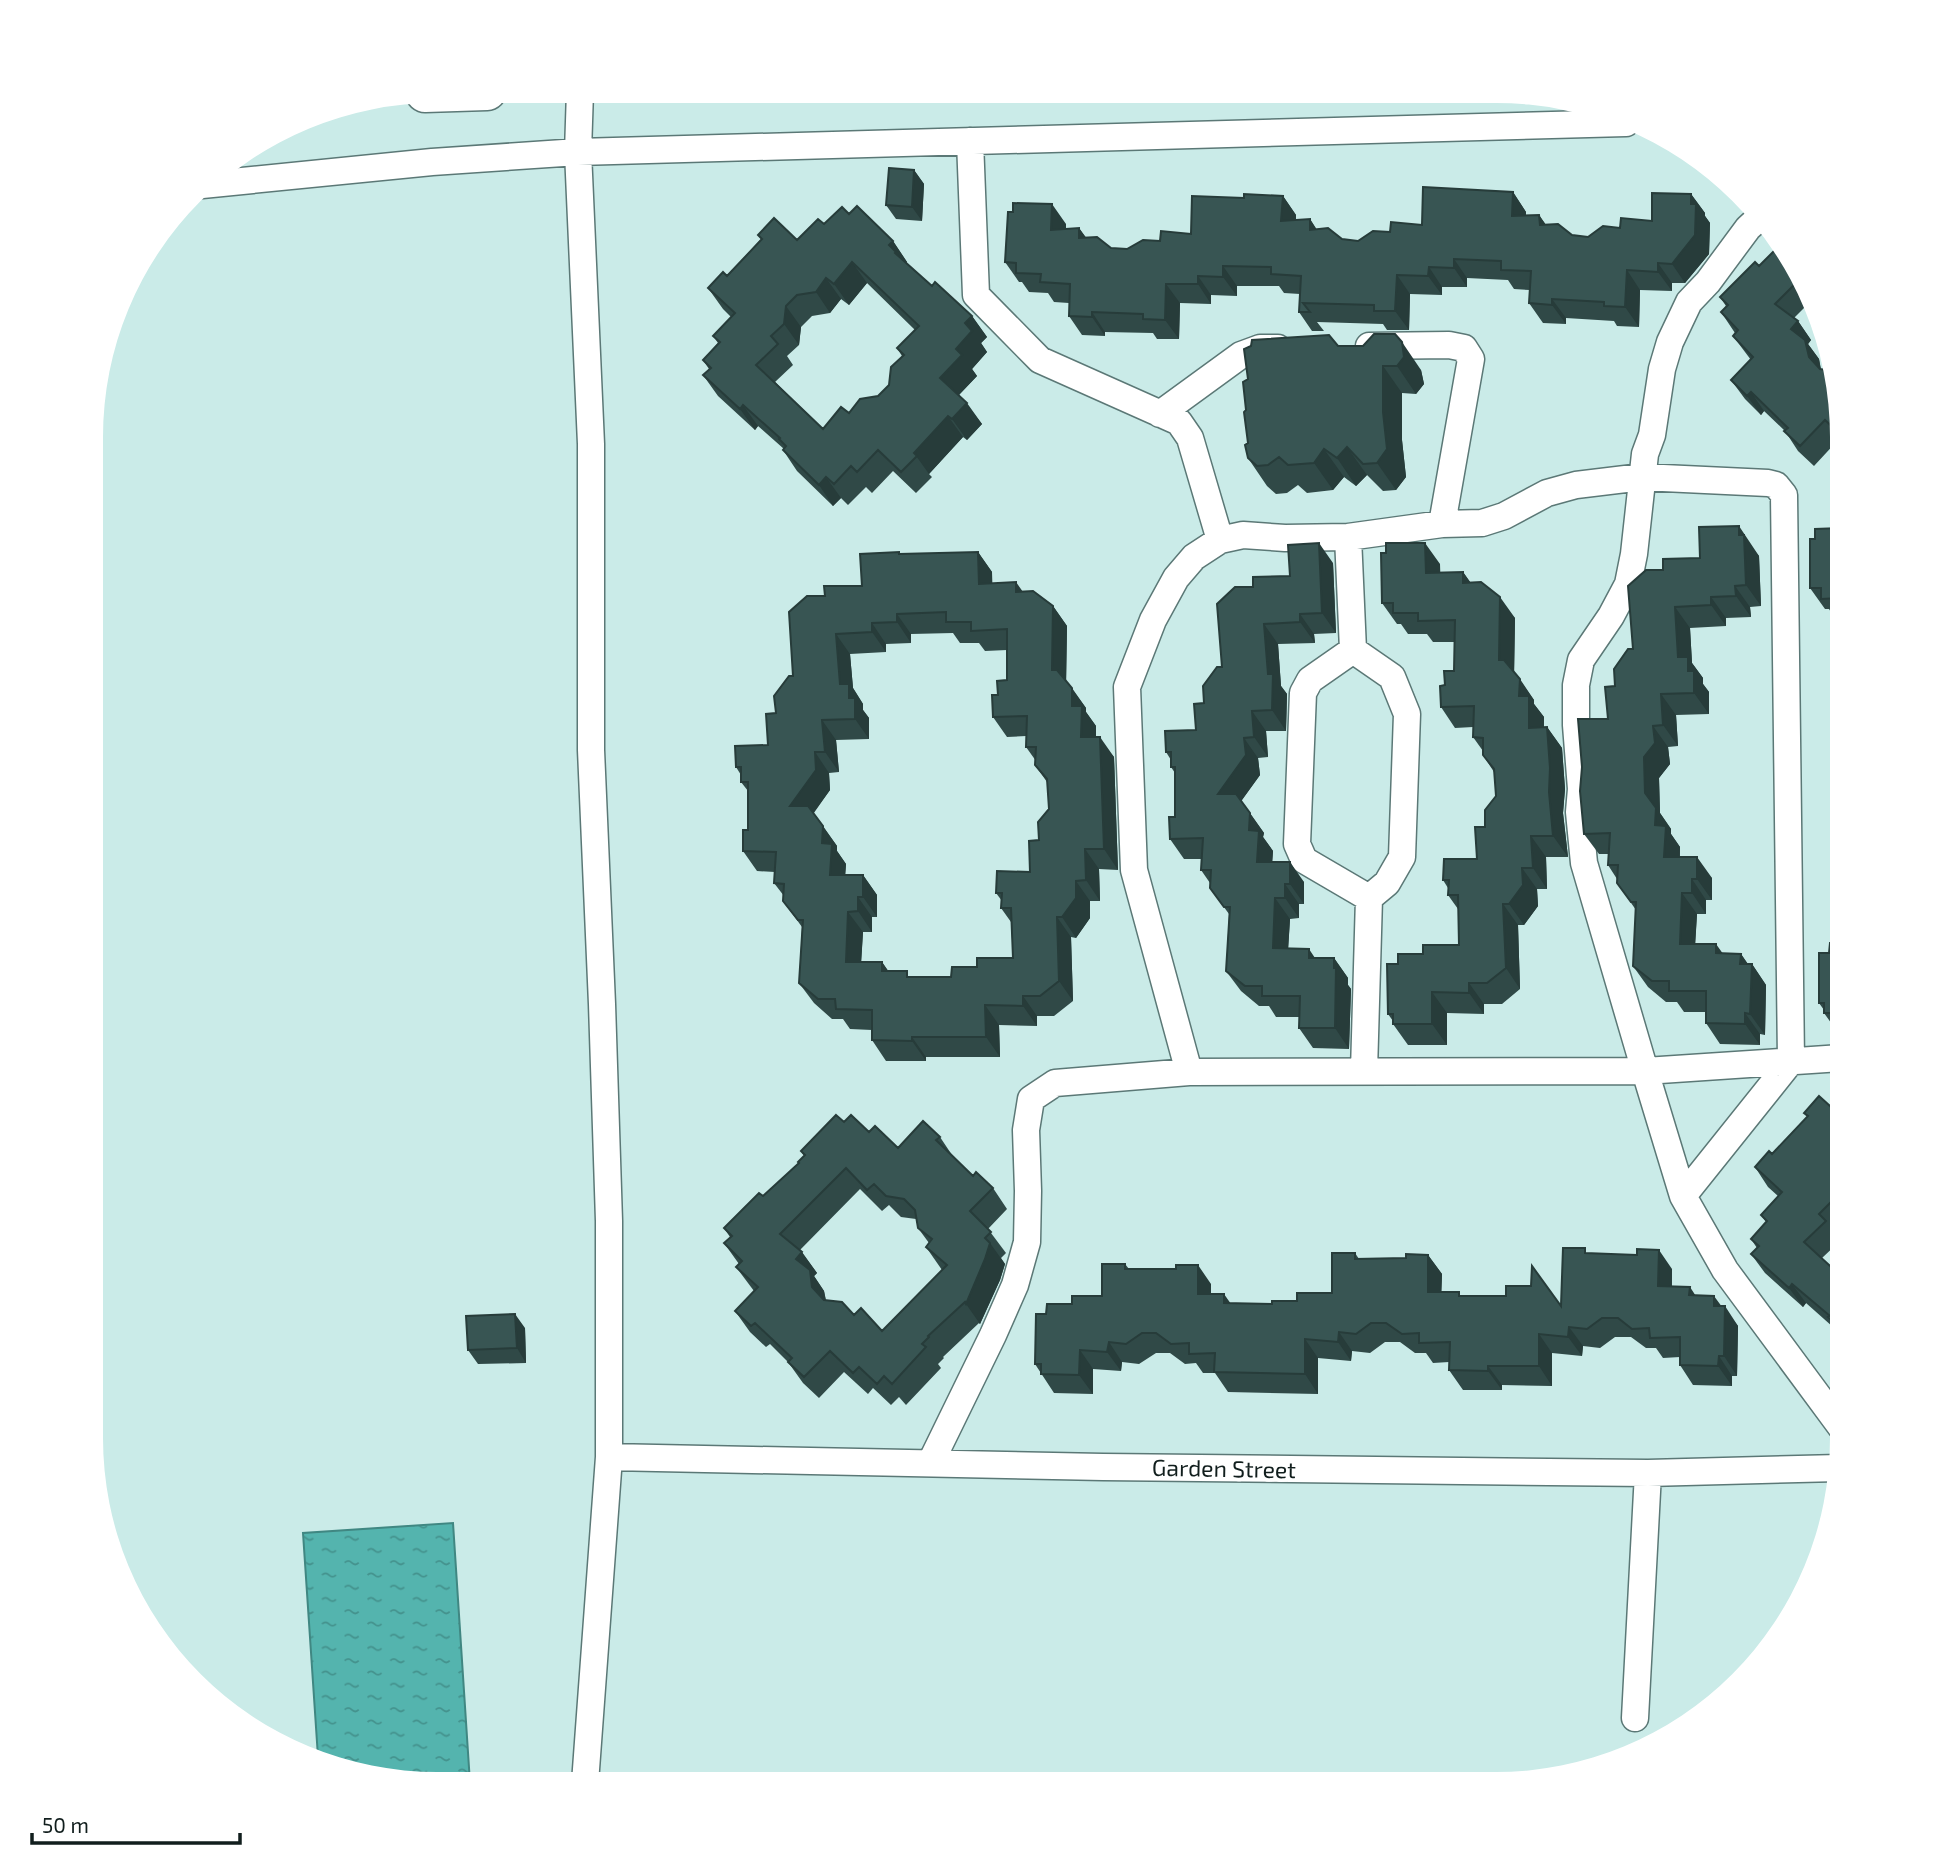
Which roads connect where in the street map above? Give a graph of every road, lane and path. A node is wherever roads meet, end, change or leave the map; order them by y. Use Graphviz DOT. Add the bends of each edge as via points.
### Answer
graph roads {
  1 [pos="580,103"];
  2 [pos="1609,123"];
  3 [pos="970,141"];
  4 [pos="578,152"];
  5 [pos="220,183"];
  6 [pos="1753,225"];
  7 [pos="1301,347"];
  8 [pos="1341,347"];
  9 [pos="1160,414"];
  10 [pos="1642,477"];
  11 [pos="1442,524"];
  12 [pos="1348,537"];
  13 [pos="1220,540"];
  14 [pos="1353,650"];
  15 [pos="1369,898"];
  16 [pos="1830,1059"];
  17 [pos="1791,1061"];
  18 [pos="1364,1071"];
  19 [pos="1645,1071"];
  20 [pos="1189,1072"];
  21 [pos="1683,1196"];
  22 [pos="1830,1412"];
  23 [pos="609,1457"];
  24 [pos="931,1462"];
  25 [pos="1828,1468"];
  26 [pos="1647,1473"];
  27 [pos="1635,1718"];
  28 [pos="587,1772"];
  1 -- 4 [label="street"];
  2 -- 3 [label="street"];
  3 -- 4 [label="street"];
  3 -- 9 [label="street" via="976,295 1040,360"];
  4 -- 5 [label="street"];
  4 -- 23 [label="street" via="591,444 591,750 609,1221"];
  6 -- 10 [label="street" via="1689,302 1670,342"];
  7 -- 9 [label="street" via="1260,348 1241,355"];
  8 -- 11 [label="street" via="1449,345 1464,348 1471,359"];
  9 -- 13 [label="street" via="1178,422 1190,438"];
  10 -- 11 [label="street" via="1547,493 1482,523"];
  10 -- 17 [label="street" via="1768,483 1784,495"];
  10 -- 19 [label="street" via="1628,584 1581,660 1576,725 1584,863"];
  11 -- 12 [label="street"];
  12 -- 13 [label="street" via="1244,535"];
  12 -- 14 [label="street"];
  13 -- 20 [label="street" via="1194,557 1176,578 1153,620 1127,687 1135,870"];
  14 -- 15 [label="street" via="1392,677 1407,714 1402,858 1387,883"];
  14 -- 15 [label="street" via="1310,680 1303,693 1297,844 1304,860"];
  15 -- 18 [label="street"];
  16 -- 17 [label="street"];
  17 -- 19 [label="street"];
  17 -- 21 [label="street"];
  18 -- 19 [label="street"];
  18 -- 20 [label="street"];
  19 -- 21 [label="street"];
  20 -- 24 [label="street" via="1055,1083 1031,1099 1026,1130 1027,1242 1015,1285"];
  21 -- 22 [label="street" via="1725,1270"];
  23 -- 24 [label="street, Garden Street"];
  23 -- 28 [label="street"];
  24 -- 26 [label="street, Garden Street"];
  25 -- 26 [label="street, Garden Street"];
  26 -- 27 [label="street"];
}
